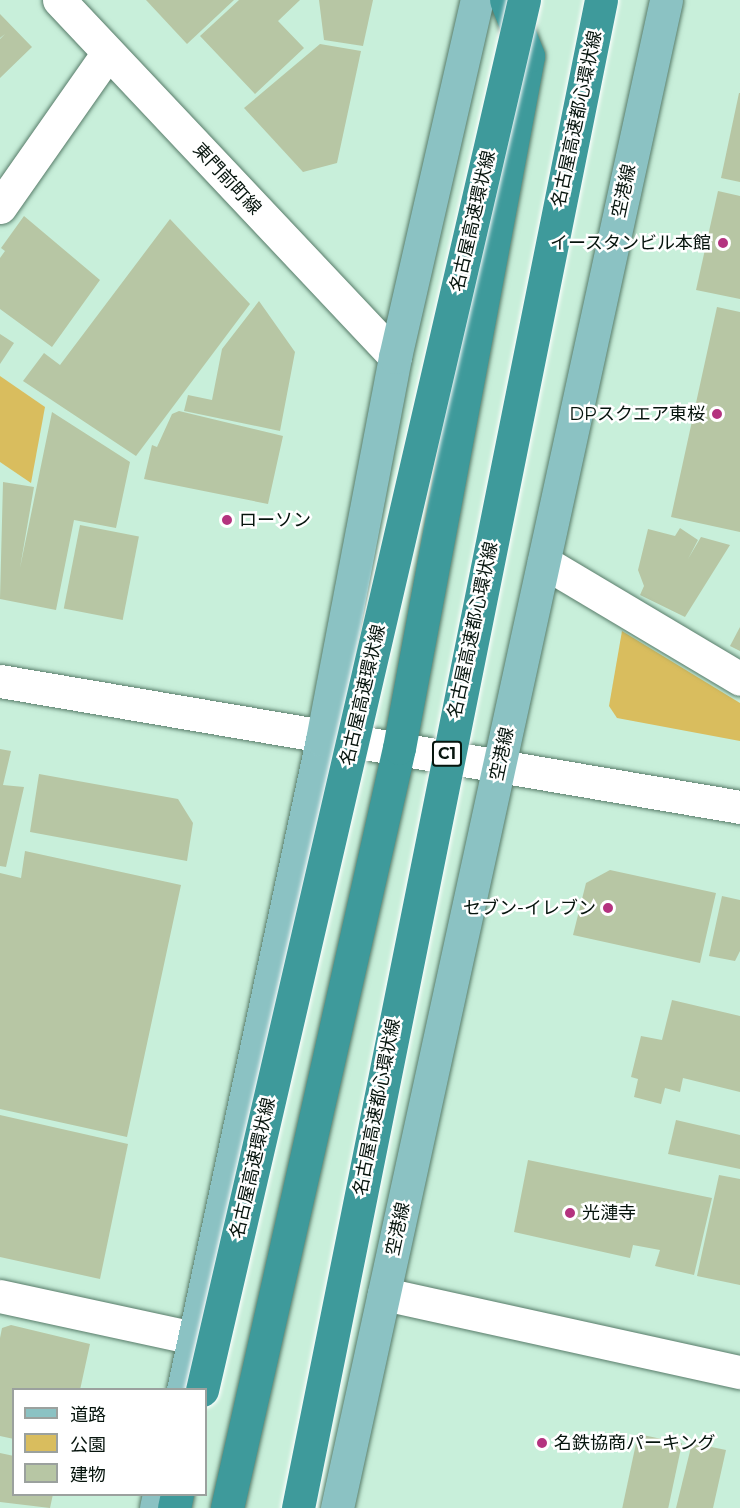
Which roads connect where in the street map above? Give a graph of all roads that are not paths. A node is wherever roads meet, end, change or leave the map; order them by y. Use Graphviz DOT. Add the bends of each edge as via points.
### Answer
graph roads {
  1 [pos="59,0"];
  2 [pos="477,0"];
  3 [pos="506,0"];
  4 [pos="524,0"];
  5 [pos="601,0"];
  6 [pos="666,0"];
  7 [pos="108,53"];
  8 [pos="0,207"];
  9 [pos="395,357"];
  10 [pos="544,562"];
  11 [pos="740,680"];
  12 [pos="0,681"];
  13 [pos="322,740"];
  14 [pos="399,747"];
  15 [pos="500,763"];
  16 [pos="740,807"];
  17 [pos="384,1294"];
  18 [pos="0,1296"];
  19 [pos="195,1338"];
  20 [pos="740,1372"];
  21 [pos="183,1388"];
  22 [pos="201,1388"];
  23 [pos="227,1508"];
  24 [pos="298,1508"];
  25 [pos="337,1508"];
  1 -- 7 [label="street, 東門前町線"];
  2 -- 9 [label="main road"];
  3 -- 14 [label="highway" via="528,56"];
  4 -- 22 [label="highway, 名古屋高速環状線, bridge"];
  5 -- 24 [label="highway, 名古屋高速都心環状線 / C1, bridge"];
  6 -- 10 [label="main road, 空港線"];
  7 -- 8 [label="street"];
  7 -- 9 [label="street, 東門前町線"];
  9 -- 13 [label="main road"];
  10 -- 11 [label="street"];
  10 -- 15 [label="main road, 空港線"];
  12 -- 13 [label="street"];
  13 -- 14 [label="street"];
  13 -- 19 [label="main road"];
  14 -- 15 [label="street"];
  14 -- 23 [label="highway"];
  15 -- 16 [label="street"];
  15 -- 17 [label="main road, 空港線"];
  17 -- 20 [label="street"];
  17 -- 25 [label="main road, 空港線"];
  18 -- 19 [label="street"];
  19 -- 21 [label="main road"];
}
